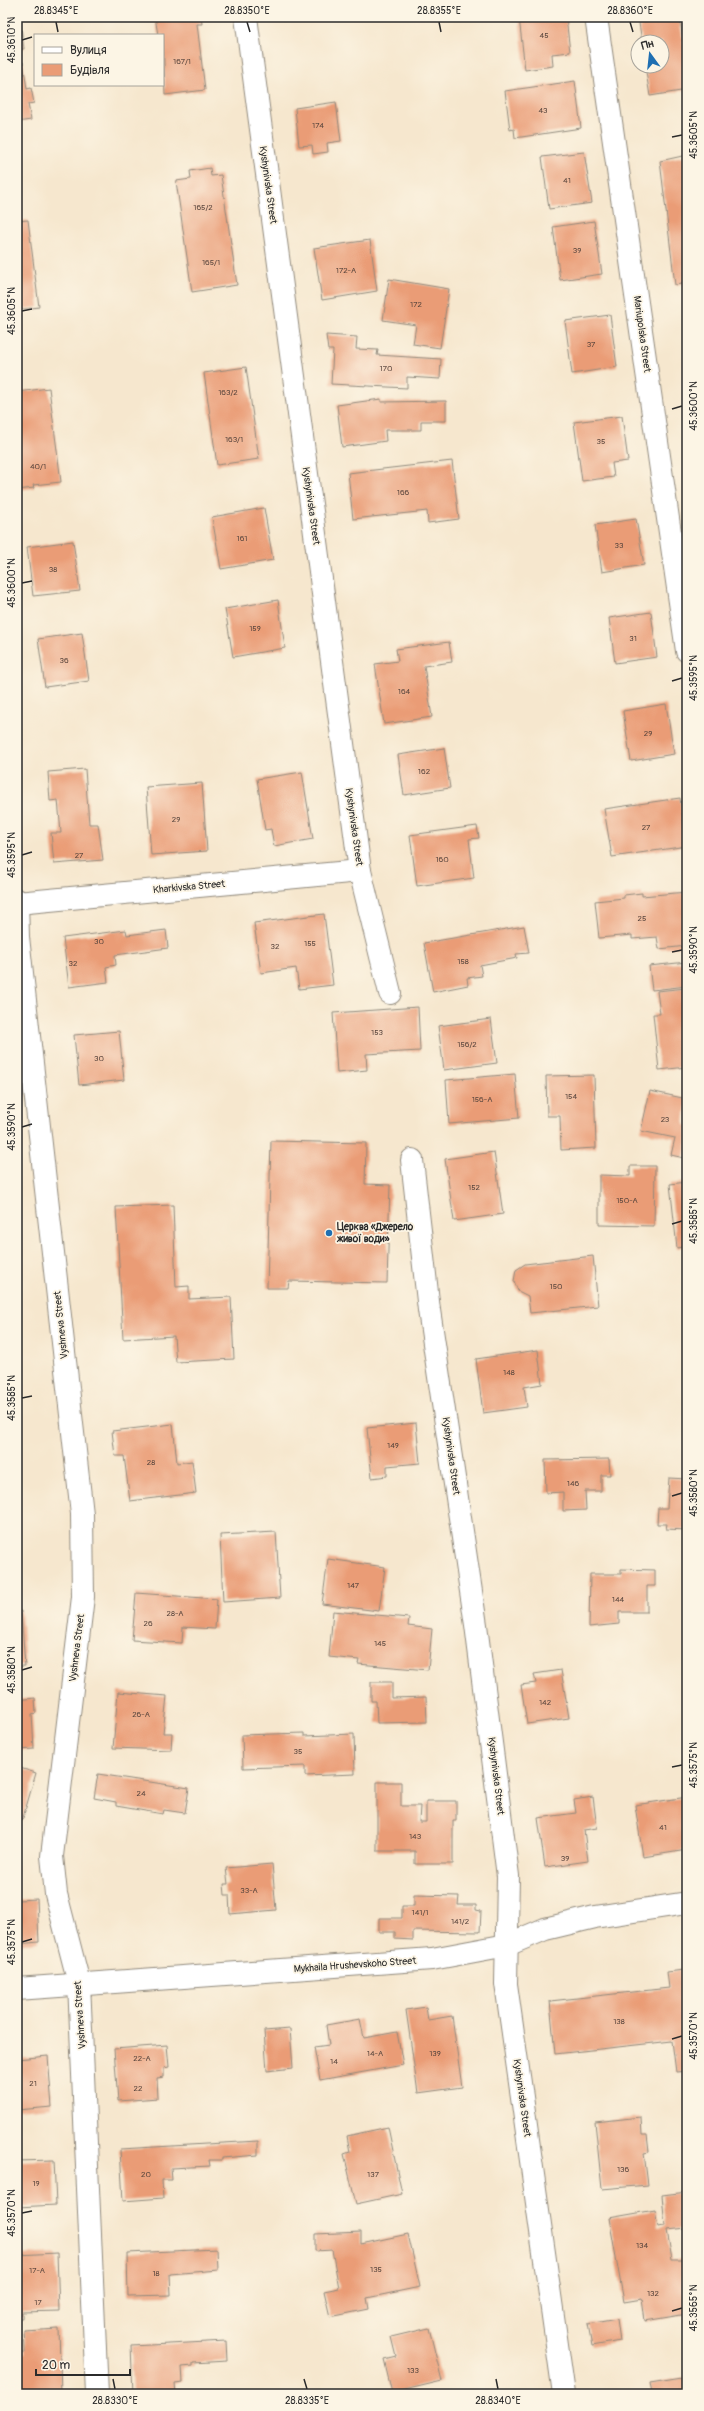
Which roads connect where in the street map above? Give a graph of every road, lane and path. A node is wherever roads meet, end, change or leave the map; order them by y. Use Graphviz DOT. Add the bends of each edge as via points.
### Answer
graph roads {
  1 [pos="246,17"];
  2 [pos="596,17"];
  3 [pos="687,651"];
  4 [pos="360,871"];
  5 [pos="17,902"];
  6 [pos="390,993"];
  7 [pos="412,1160"];
  8 [pos="687,1903"];
  9 [pos="507,1945"];
  10 [pos="79,1983"];
  11 [pos="17,1989"];
  12 [pos="97,2394"];
  13 [pos="564,2394"];
  1 -- 4 [label="street, Kyshynivska Street"];
  2 -- 3 [label="street, Mariupolska Street"];
  4 -- 5 [label="street, Kharkivska Street"];
  4 -- 6 [label="street, Kyshynivska Street"];
  5 -- 10 [label="street, Vyshneva Street" via="18,937 82,1514 83,1597 52,1856 56,1894"];
  7 -- 9 [label="street, Kyshynivska Street" via="429,1310 476,1625 508,1876"];
  8 -- 9 [label="street, Mykhaila Hrushevskoho Street" via="595,1917 545,1929"];
  9 -- 10 [label="street, Mykhaila Hrushevskoho Street" via="469,1954 391,1964"];
  9 -- 13 [label="street, Kyshynivska Street" via="506,1984"];
  10 -- 11 [label="street, Mykhaila Hrushevskoho Street"];
  10 -- 12 [label="street, Vyshneva Street"];
}
